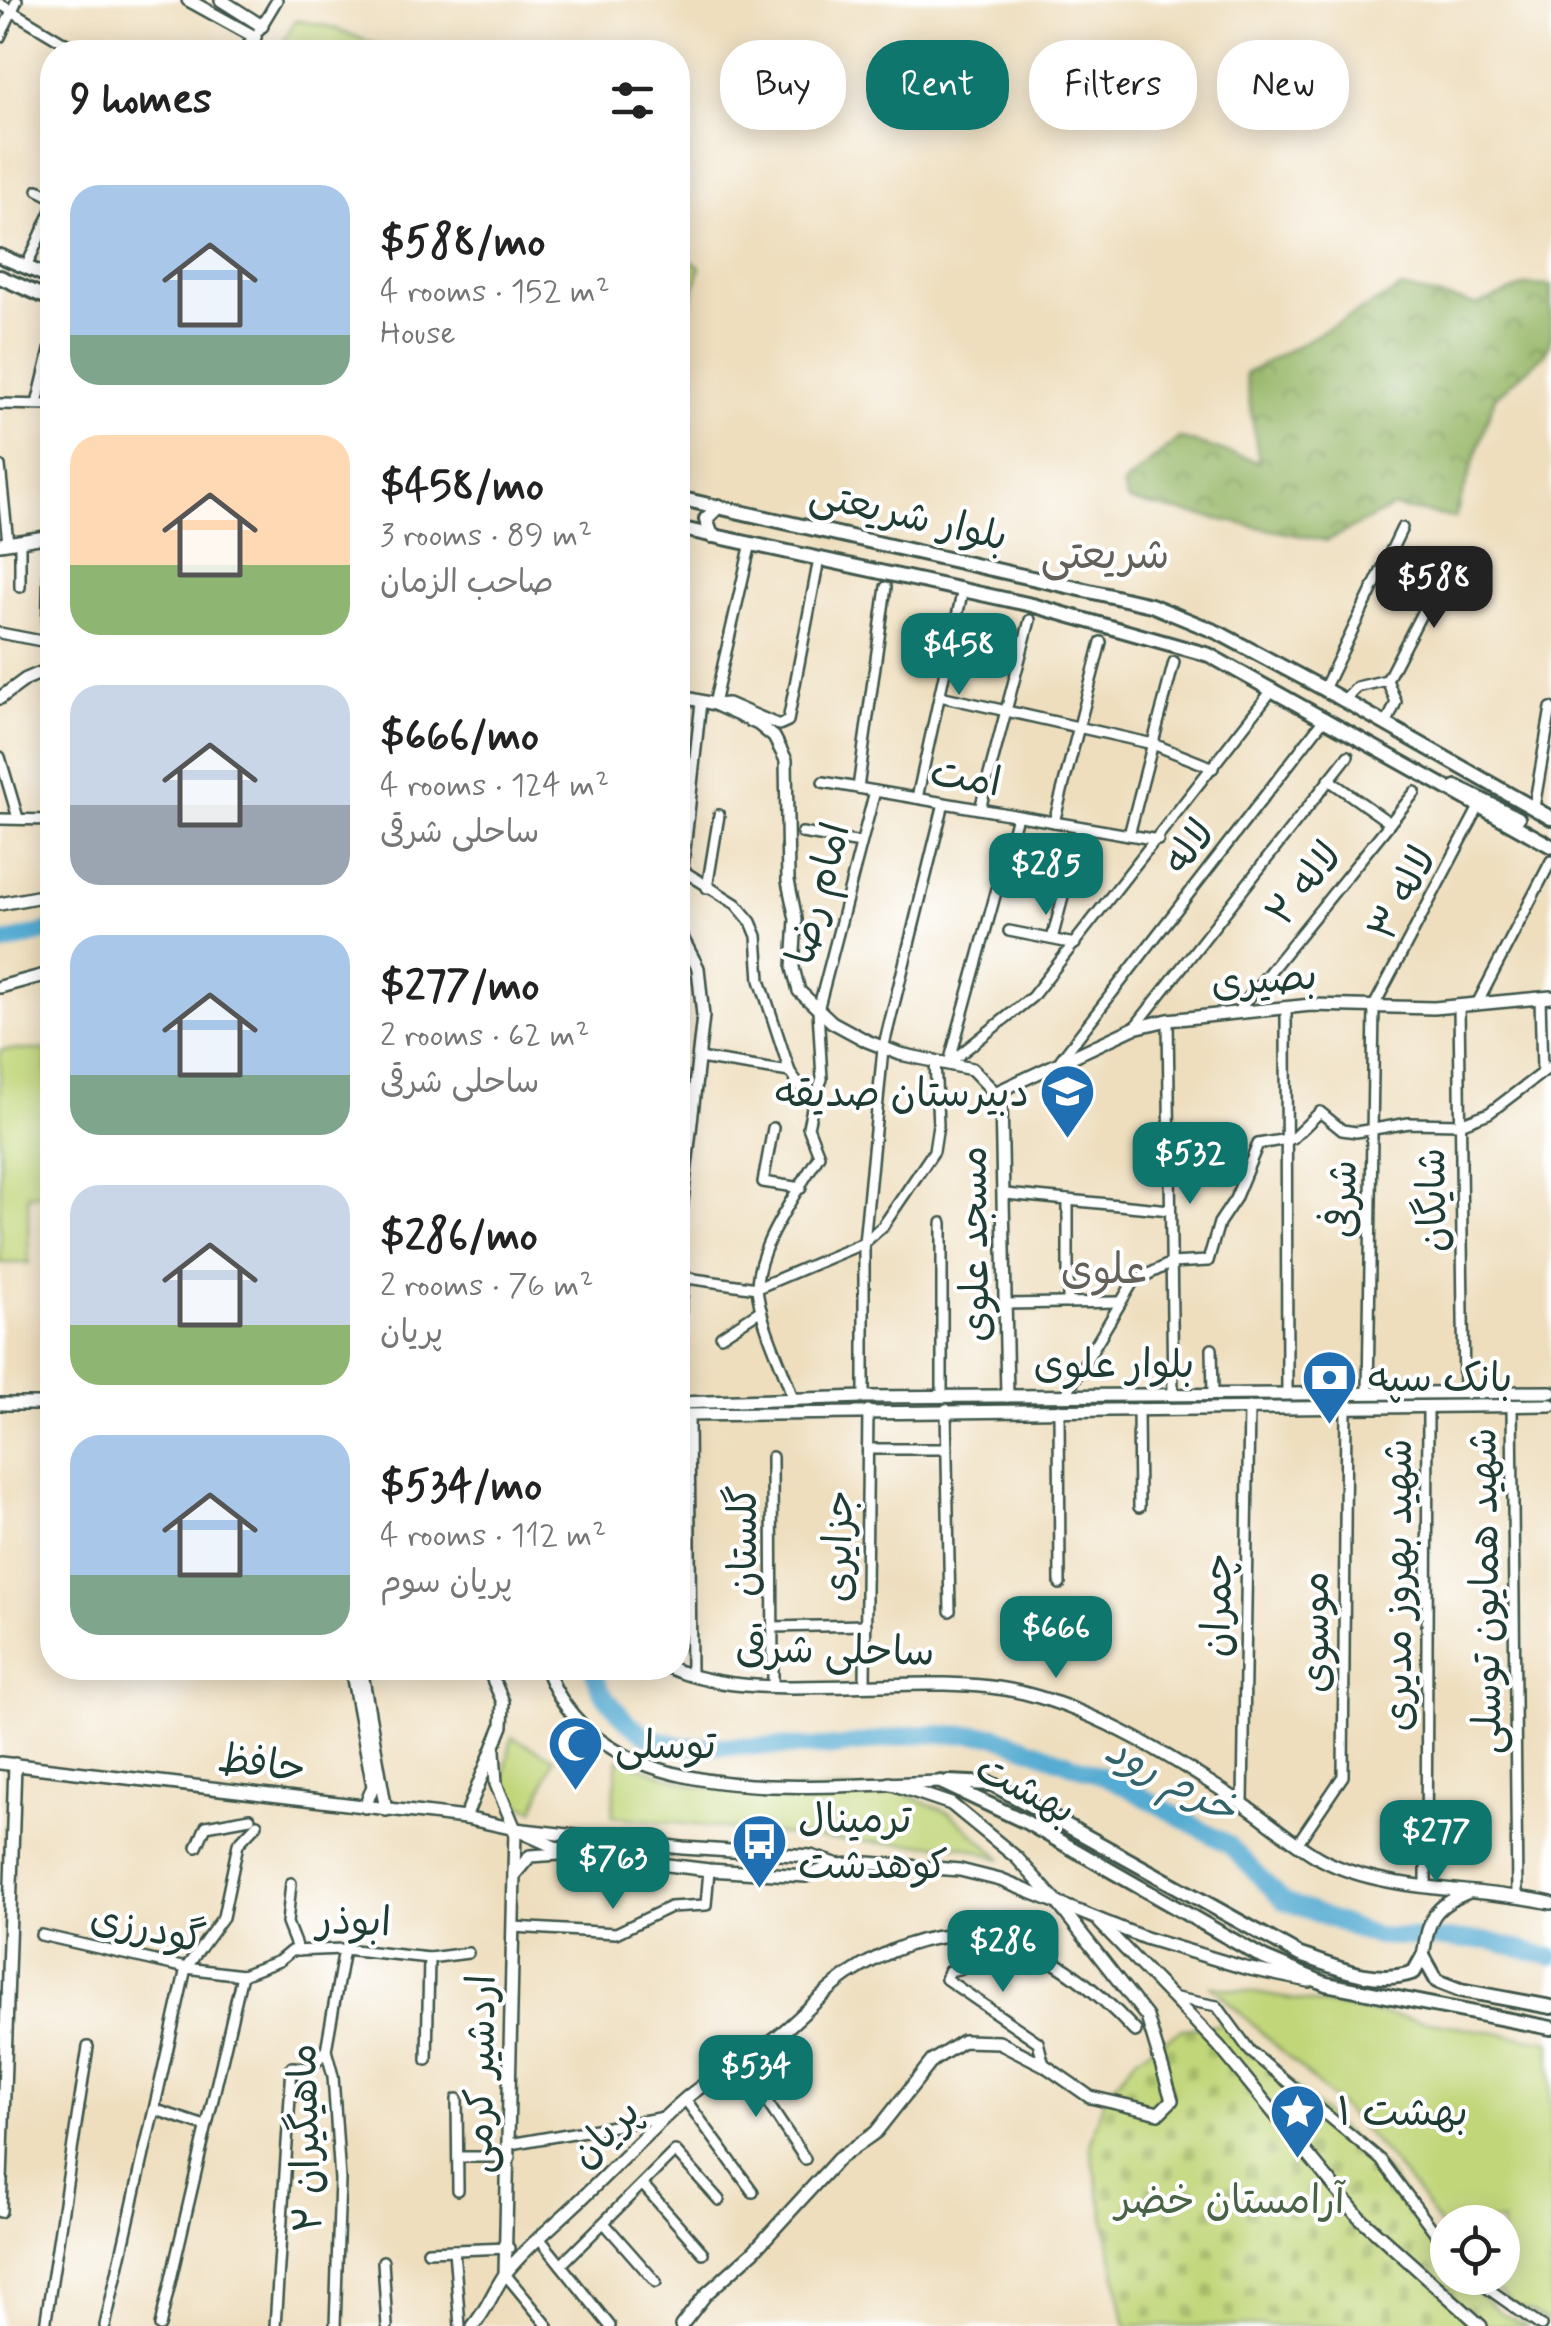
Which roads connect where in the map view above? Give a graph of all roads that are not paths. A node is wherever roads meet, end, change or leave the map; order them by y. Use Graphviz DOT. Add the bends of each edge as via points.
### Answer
graph roads {
  1 [pos="16,0"];
  2 [pos="188,0"];
  3 [pos="220,0"];
  4 [pos="277,0"];
  5 [pos="0,4"];
  6 [pos="10,11"];
  7 [pos="258,32"];
  8 [pos="0,37"];
  9 [pos="60,40"];
  10 [pos="252,40"];
  11 [pos="256,40"];
  12 [pos="40,236"];
  13 [pos="0,256"];
  14 [pos="26,267"];
  15 [pos="40,272"];
  16 [pos="0,277"];
  17 [pos="40,295"];
  18 [pos="40,395"];
  19 [pos="0,404"];
  20 [pos="38,404"];
  21 [pos="0,466"];
  22 [pos="690,502"];
  23 [pos="720,506"];
  24 [pos="1402,528"];
  25 [pos="690,532"];
  26 [pos="712,536"];
  27 [pos="40,538"];
  28 [pos="9,543"];
  29 [pos="750,543"];
  30 [pos="820,559"];
  31 [pos="1447,564"];
  32 [pos="20,587"];
  33 [pos="886,588"];
  34 [pos="963,589"];
  35 [pos="1030,620"];
  36 [pos="0,633"];
  37 [pos="40,640"];
  38 [pos="1100,642"];
  39 [pos="1174,662"];
  40 [pos="40,673"];
  41 [pos="1387,680"];
  42 [pos="1273,689"];
  43 [pos="1324,689"];
  44 [pos="940,696"];
  45 [pos="0,698"];
  46 [pos="690,699"];
  47 [pos="1344,701"];
  48 [pos="708,703"];
  49 [pos="1551,708"];
  50 [pos="1006,711"];
  51 [pos="1325,718"];
  52 [pos="1386,724"];
  53 [pos="1079,727"];
  54 [pos="1153,744"];
  55 [pos="1348,756"];
  56 [pos="0,757"];
  57 [pos="1453,762"];
  58 [pos="1213,768"];
  59 [pos="1329,780"];
  60 [pos="824,782"];
  61 [pos="1444,785"];
  62 [pos="858,788"];
  63 [pos="875,791"];
  64 [pos="1414,792"];
  65 [pos="916,798"];
  66 [pos="944,803"];
  67 [pos="1479,807"];
  68 [pos="1534,808"];
  69 [pos="980,809"];
  70 [pos="718,815"];
  71 [pos="1017,816"];
  72 [pos="0,818"];
  73 [pos="18,818"];
  74 [pos="1551,818"];
  75 [pos="40,819"];
  76 [pos="1054,822"];
  77 [pos="1390,823"];
  78 [pos="1081,826"];
  79 [pos="1551,826"];
  80 [pos="802,833"];
  81 [pos="690,835"];
  82 [pos="1129,835"];
  83 [pos="1551,836"];
  84 [pos="1158,840"];
  85 [pos="861,844"];
  86 [pos="1551,846"];
  87 [pos="1006,857"];
  88 [pos="1551,860"];
  89 [pos="1070,870"];
  90 [pos="690,876"];
  91 [pos="707,888"];
  92 [pos="40,896"];
  93 [pos="0,904"];
  94 [pos="1008,931"];
  95 [pos="1052,939"];
  96 [pos="1076,944"];
  97 [pos="690,953"];
  98 [pos="40,976"];
  99 [pos="0,988"];
  100 [pos="1545,997"];
  101 [pos="1477,1004"];
  102 [pos="1374,1006"];
  103 [pos="1458,1006"];
  104 [pos="1286,1007"];
  105 [pos="818,1010"];
  106 [pos="1238,1011"];
  107 [pos="1168,1020"];
  108 [pos="1134,1028"];
  109 [pos="883,1049"];
  110 [pos="698,1058"];
  111 [pos="1061,1059"];
  112 [pos="935,1060"];
  113 [pos="950,1063"];
  114 [pos="1547,1068"];
  115 [pos="790,1072"];
  116 [pos="998,1092"];
  117 [pos="813,1104"];
  118 [pos="1460,1124"];
  119 [pos="773,1128"];
  120 [pos="690,1130"];
  121 [pos="1372,1132"];
  122 [pos="1286,1140"];
  123 [pos="801,1188"];
  124 [pos="1006,1194"];
  125 [pos="1068,1200"];
  126 [pos="1170,1210"];
  127 [pos="942,1223"];
  128 [pos="864,1242"];
  129 [pos="1171,1263"];
  130 [pos="690,1278"];
  131 [pos="757,1288"];
  132 [pos="1118,1302"];
  133 [pos="1068,1303"];
  134 [pos="1007,1304"];
  135 [pos="761,1310"];
  136 [pos="722,1336"];
  137 [pos="1212,1349"];
  138 [pos="1551,1392"];
  139 [pos="1464,1393"];
  140 [pos="1213,1394"];
  141 [pos="1287,1394"];
  142 [pos="1368,1394"];
  143 [pos="1173,1395"];
  144 [pos="1007,1396"];
  145 [pos="1065,1396"];
  146 [pos="793,1398"];
  147 [pos="690,1402"];
  148 [pos="866,1403"];
  149 [pos="944,1403"];
  150 [pos="0,1404"];
  151 [pos="40,1404"];
  152 [pos="1551,1405"];
  153 [pos="1346,1406"];
  154 [pos="1428,1406"];
  155 [pos="1512,1406"];
  156 [pos="1249,1407"];
  157 [pos="1059,1408"];
  158 [pos="1138,1408"];
  159 [pos="690,1415"];
  160 [pos="947,1448"];
  161 [pos="868,1449"];
  162 [pos="772,1457"];
  163 [pos="1139,1507"];
  164 [pos="1060,1584"];
  165 [pos="950,1611"];
  166 [pos="866,1624"];
  167 [pos="772,1627"];
  168 [pos="690,1643"];
  169 [pos="691,1676"];
  170 [pos="354,1680"];
  171 [pos="364,1680"];
  172 [pos="494,1680"];
  173 [pos="554,1680"];
  174 [pos="865,1682"];
  175 [pos="772,1684"];
  176 [pos="494,1750"];
  177 [pos="0,1762"];
  178 [pos="15,1764"];
  179 [pos="941,1782"];
  180 [pos="888,1783"];
  181 [pos="1243,1803"];
  182 [pos="365,1807"];
  183 [pos="386,1810"];
  184 [pos="465,1818"];
  185 [pos="516,1829"];
  186 [pos="1297,1844"];
  187 [pos="6,1848"];
  188 [pos="197,1848"];
  189 [pos="684,1848"];
  190 [pos="568,1853"];
  191 [pos="1018,1858"];
  192 [pos="839,1865"];
  193 [pos="682,1867"];
  194 [pos="709,1870"];
  195 [pos="514,1875"];
  196 [pos="1000,1880"];
  197 [pos="291,1882"];
  198 [pos="1426,1884"];
  199 [pos="1473,1890"];
  200 [pos="1517,1895"];
  201 [pos="1056,1901"];
  202 [pos="1551,1903"];
  203 [pos="1094,1918"];
  204 [pos="4,1922"];
  205 [pos="513,1927"];
  206 [pos="41,1935"];
  207 [pos="963,1935"];
  208 [pos="344,1948"];
  209 [pos="1424,1950"];
  210 [pos="298,1951"];
  211 [pos="468,1953"];
  212 [pos="429,1958"];
  213 [pos="186,1968"];
  214 [pos="242,1976"];
  215 [pos="1326,1984"];
  216 [pos="1176,1998"];
  217 [pos="1551,2008"];
  218 [pos="1551,2028"];
  219 [pos="1134,2032"];
  220 [pos="88,2047"];
  221 [pos="326,2050"];
  222 [pos="427,2060"];
  223 [pos="739,2060"];
  224 [pos="1044,2065"];
  225 [pos="457,2099"];
  226 [pos="685,2099"];
  227 [pos="156,2110"];
  228 [pos="667,2117"];
  229 [pos="205,2126"];
  230 [pos="510,2151"];
  231 [pos="458,2157"];
  232 [pos="805,2160"];
  233 [pos="643,2185"];
  234 [pos="458,2190"];
  235 [pos="752,2192"];
  236 [pos="719,2200"];
  237 [pos="0,2210"];
  238 [pos="605,2224"];
  239 [pos="1430,2226"];
  240 [pos="540,2238"];
  241 [pos="509,2248"];
  242 [pos="454,2250"];
  243 [pos="428,2251"];
  244 [pos="703,2253"];
  245 [pos="383,2260"];
  246 [pos="561,2265"];
  247 [pos="506,2274"];
  248 [pos="656,2282"];
  249 [pos="1497,2295"];
  250 [pos="45,2326"];
  251 [pos="105,2326"];
  252 [pos="160,2326"];
  253 [pos="275,2326"];
  254 [pos="336,2326"];
  255 [pos="386,2326"];
  256 [pos="460,2326"];
  257 [pos="473,2326"];
  258 [pos="548,2326"];
  259 [pos="610,2326"];
  260 [pos="681,2326"];
  261 [pos="1481,2326"];
  262 [pos="1541,2326"];
  1 -- 6 [label="street"];
  2 -- 7 [label="main road"];
  3 -- 7 [label="main road"];
  4 -- 7 [label="street"];
  5 -- 6 [label="street"];
  6 -- 8 [label="street"];
  6 -- 9 [label="street"];
  7 -- 10 [label="main road"];
  7 -- 11 [label="main road"];
  12 -- 14 [label="street"];
  13 -- 14 [label="main road"];
  14 -- 15 [label="main road"];
  16 -- 17 [label="main road"];
  18 -- 20 [label="street"];
  19 -- 20 [label="street"];
  21 -- 28 [label="street"];
  22 -- 23 [label="main road, بلوار شریعتی"];
  23 -- 26 [label="main road" via="706,519"];
  23 -- 43 [label="main road, بلوار شریعتی" via="1151,604"];
  24 -- 43 [label="street"];
  25 -- 26 [label="main road, بلوار شریعتی"];
  26 -- 29 [label="main road, بلوار شریعتی"];
  27 -- 28 [label="main road"];
  28 -- 32 [label="street"];
  29 -- 30 [label="main road, بلوار شریعتی"];
  29 -- 48 [label="street"];
  30 -- 34 [label="main road, بلوار شریعتی"];
  30 -- 48 [label="street" via="788,721 779,725 728,703"];
  31 -- 41 [label="street"];
  33 -- 62 [label="street, امام رضا"];
  34 -- 42 [label="main road, بلوار شریعتی" via="1143,633 1210,655"];
  34 -- 44 [label="street"];
  35 -- 50 [label="street"];
  36 -- 37 [label="street"];
  38 -- 53 [label="street"];
  39 -- 54 [label="street"];
  40 -- 45 [label="main road"];
  41 -- 47 [label="street" via="1358,686"];
  41 -- 52 [label="street" via="1396,693"];
  42 -- 51 [label="main road, بلوار شریعتی"];
  42 -- 58 [label="street"];
  43 -- 47 [label="main road, بلوار شریعتی"];
  44 -- 50 [label="street"];
  44 -- 65 [label="street"];
  46 -- 48 [label="main road"];
  47 -- 52 [label="main road, بلوار شریعتی"];
  48 -- 81 [label="street"];
  48 -- 105 [label="main road" via="768,731 786,760 793,968 799,991"];
  49 -- 68 [label="street"];
  50 -- 53 [label="street"];
  50 -- 69 [label="street"];
  51 -- 61 [label="main road, بلوار شریعتی"];
  51 -- 111 [label="street, لاله"];
  52 -- 57 [label="main road, بلوار شریعتی"];
  53 -- 54 [label="street"];
  53 -- 76 [label="street"];
  54 -- 58 [label="street"];
  54 -- 82 [label="street"];
  55 -- 59 [label="street"];
  56 -- 73 [label="street"];
  57 -- 68 [label="main road, بلوار شریعتی"];
  57 -- 79 [label="main road"];
  58 -- 84 [label="street"];
  59 -- 77 [label="street"];
  59 -- 108 [label="street"];
  60 -- 62 [label="street, امت"];
  61 -- 67 [label="main road, بلوار شریعتی"];
  61 -- 83 [label="main road" via="1466,789"];
  62 -- 63 [label="street, امت"];
  63 -- 65 [label="street, امت"];
  63 -- 85 [label="street, امام رضا"];
  64 -- 77 [label="street, لاله ۲"];
  65 -- 66 [label="street, امت"];
  66 -- 69 [label="street, امت"];
  66 -- 109 [label="street, جزایری"];
  67 -- 86 [label="main road, بلوار شریعتی"];
  67 -- 102 [label="street, لاله ۳"];
  68 -- 74 [label="main road, بلوار شریعتی"];
  69 -- 71 [label="street, امت"];
  70 -- 91 [label="street"];
  71 -- 76 [label="street, امت"];
  71 -- 87 [label="street"];
  72 -- 73 [label="street"];
  73 -- 75 [label="street"];
  76 -- 78 [label="street, امت"];
  77 -- 106 [label="street, لاله ۲"];
  78 -- 82 [label="street, امت"];
  78 -- 89 [label="street"];
  80 -- 85 [label="street"];
  82 -- 84 [label="street, امت"];
  84 -- 96 [label="street"];
  85 -- 105 [label="street, امام رضا"];
  87 -- 89 [label="street"];
  87 -- 113 [label="street"];
  88 -- 101 [label="street"];
  89 -- 95 [label="street"];
  90 -- 91 [label="street"];
  91 -- 115 [label="street" via="736,904 751,922 760,980"];
  92 -- 93 [label="main road"];
  94 -- 95 [label="street"];
  95 -- 96 [label="street"];
  96 -- 113 [label="street" via="1032,997"];
  97 -- 110 [label="main road" via="702,988"];
  98 -- 99 [label="main road"];
  100 -- 101 [label="main road, بصیری"];
  100 -- 114 [label="street"];
  101 -- 103 [label="main road, بصیری"];
  102 -- 103 [label="main road, بصیری"];
  102 -- 104 [label="main road, بصیری"];
  102 -- 121 [label="street, شرفی"];
  103 -- 118 [label="street, شایگان"];
  104 -- 106 [label="main road, بصیری"];
  104 -- 122 [label="street"];
  105 -- 109 [label="main road"];
  105 -- 117 [label="street, امام رضا" via="822,1079"];
  106 -- 107 [label="main road, بصیری"];
  107 -- 108 [label="main road, بصیری"];
  107 -- 126 [label="street"];
  108 -- 111 [label="main road, بصیری"];
  109 -- 112 [label="main road"];
  109 -- 128 [label="street, جزایری"];
  110 -- 115 [label="street"];
  110 -- 120 [label="main road"];
  111 -- 116 [label="main road, بصیری"];
  112 -- 113 [label="main road"];
  112 -- 128 [label="street" via="934,1151 897,1211"];
  113 -- 116 [label="main road" via="972,1069"];
  114 -- 118 [label="street" via="1504,1104"];
  115 -- 117 [label="street"];
  116 -- 124 [label="main road, مسجد علوی"];
  117 -- 123 [label="street, امام رضا" via="808,1127 819,1156"];
  118 -- 121 [label="street" via="1409,1123"];
  118 -- 139 [label="street, شایگان"];
  119 -- 123 [label="street" via="764,1182"];
  121 -- 122 [label="street" via="1342,1130 1320,1112"];
  121 -- 142 [label="street, شرفی"];
  122 -- 129 [label="street" via="1253,1149 1208,1261"];
  122 -- 141 [label="street"];
  123 -- 131 [label="street" via="768,1243"];
  124 -- 125 [label="street"];
  124 -- 134 [label="main road, مسجد علوی"];
  125 -- 126 [label="street"];
  125 -- 133 [label="street"];
  126 -- 129 [label="street"];
  127 -- 149 [label="street"];
  128 -- 131 [label="street"];
  128 -- 148 [label="street, جزایری"];
  129 -- 132 [label="street" via="1133,1282"];
  129 -- 143 [label="street"];
  130 -- 131 [label="street"];
  131 -- 135 [label="street"];
  132 -- 133 [label="street"];
  132 -- 145 [label="street"];
  133 -- 134 [label="street"];
  134 -- 144 [label="main road, مسجد علوی"];
  135 -- 136 [label="street"];
  135 -- 146 [label="street"];
  137 -- 140 [label="street"];
  138 -- 139 [label="main road, بلوار علوی"];
  139 -- 142 [label="main road, بلوار علوی"];
  140 -- 141 [label="main road, بلوار علوی"];
  140 -- 143 [label="main road, بلوار علوی"];
  141 -- 142 [label="main road, بلوار علوی"];
  143 -- 145 [label="main road, بلوار علوی"];
  144 -- 145 [label="main road, بلوار علوی"];
  144 -- 149 [label="main road, بلوار علوی"];
  146 -- 147 [label="main road, بلوار علوی"];
  146 -- 148 [label="main road, بلوار علوی"];
  148 -- 149 [label="main road, بلوار علوی"];
  148 -- 159 [label="main road, بلوار علوی"];
  148 -- 161 [label="street, جزایری"];
  149 -- 157 [label="main road, بلوار علوی"];
  149 -- 160 [label="street"];
  150 -- 151 [label="main road"];
  152 -- 155 [label="main road, بلوار علوی"];
  153 -- 154 [label="main road, بلوار علوی"];
  153 -- 156 [label="main road, بلوار علوی"];
  153 -- 186 [label="street, موسوی" via="1344,1776"];
  154 -- 155 [label="main road, بلوار علوی"];
  154 -- 198 [label="street, شهید بهروز مدیری"];
  155 -- 200 [label="street, شهید همایون توسلی"];
  156 -- 158 [label="main road, بلوار علوی"];
  156 -- 181 [label="street, چمران"];
  157 -- 158 [label="main road, بلوار علوی"];
  157 -- 164 [label="street"];
  158 -- 163 [label="street"];
  160 -- 161 [label="street"];
  160 -- 165 [label="street"];
  161 -- 166 [label="street, جزایری"];
  162 -- 167 [label="street, گلستان"];
  166 -- 167 [label="street"];
  166 -- 174 [label="street, جزایری"];
  167 -- 175 [label="street, گلستان"];
  168 -- 169 [label="street"];
  169 -- 175 [label="main road, ساحلی شرقی"];
  170 -- 182 [label="main road" via="373,1786"];
  171 -- 183 [label="main road"];
  172 -- 176 [label="main road" via="504,1702"];
  173 -- 180 [label="main road" via="591,1732 618,1754 647,1764 720,1784"];
  174 -- 175 [label="main road, ساحلی شرقی"];
  174 -- 181 [label="main road, ساحلی شرقی" via="957,1683 1069,1707"];
  176 -- 184 [label="main road"];
  176 -- 185 [label="main road" via="496,1784"];
  177 -- 178 [label="main road, حافظ"];
  178 -- 182 [label="main road, حافظ"];
  178 -- 187 [label="main road"];
  179 -- 180 [label="main road"];
  179 -- 209 [label="main road, بهشت" via="992,1784 1300,1955 1398,1978 1414,1972"];
  179 -- 215 [label="main road, بهشت" via="1024,1821 1264,1958"];
  180 -- 191 [label="main road" via="951,1804"];
  181 -- 186 [label="main road, ساحلی شرقی"];
  182 -- 183 [label="main road, حافظ"];
  183 -- 184 [label="main road, حافظ"];
  184 -- 185 [label="main road, حافظ"];
  185 -- 189 [label="main road"];
  185 -- 190 [label="main road"];
  185 -- 195 [label="main road, اردشیر کرمی"];
  186 -- 198 [label="main road, ساحلی شرقی" via="1356,1872"];
  187 -- 204 [label="main road"];
  188 -- 213 [label="street" via="206,1826 254,1821 238,1844 223,1917"];
  189 -- 192 [label="main road" via="811,1856"];
  189 -- 193 [label="main road"];
  190 -- 193 [label="main road"];
  190 -- 195 [label="main road" via="530,1856"];
  191 -- 196 [label="main road" via="1016,1875"];
  191 -- 201 [label="main road"];
  192 -- 194 [label="main road" via="806,1876"];
  192 -- 196 [label="main road" via="960,1870"];
  193 -- 194 [label="main road"];
  194 -- 205 [label="street" via="706,1905 670,1908 616,1934"];
  195 -- 205 [label="main road, اردشیر کرمی"];
  196 -- 201 [label="main road"];
  197 -- 210 [label="street" via="286,1923"];
  198 -- 199 [label="main road, ساحلی شرقی"];
  199 -- 200 [label="main road, ساحلی شرقی"];
  199 -- 209 [label="main road" via="1428,1922"];
  200 -- 202 [label="main road, ساحلی شرقی"];
  201 -- 203 [label="main road"];
  201 -- 224 [label="main road" via="1147,2017 1172,2100 1160,2113 1124,2108 1090,2097"];
  203 -- 215 [label="main road" via="1245,1968"];
  203 -- 216 [label="main road"];
  204 -- 237 [label="main road"];
  205 -- 230 [label="main road, اردشیر کرمی"];
  206 -- 213 [label="street, گودرزی"];
  207 -- 219 [label="main road, پریان" via="1038,1950 1095,1988"];
  207 -- 223 [label="main road, پریان" via="922,1942 850,1974 779,2036"];
  207 -- 224 [label="street" via="969,1957 946,1980 1038,2042"];
  208 -- 210 [label="street, ابوذر"];
  208 -- 212 [label="street, ابوذر"];
  208 -- 221 [label="street, ماهیگیران ۲"];
  209 -- 217 [label="main road" via="1438,1981"];
  210 -- 214 [label="street, ابوذر"];
  211 -- 212 [label="street, ابوذر"];
  212 -- 222 [label="street"];
  213 -- 214 [label="street, گودرزی"];
  213 -- 227 [label="street"];
  214 -- 229 [label="street"];
  215 -- 218 [label="main road, بهشت"];
  216 -- 239 [label="street" via="1217,2006 1250,2051 1381,2160"];
  216 -- 261 [label="main road" via="1359,2217"];
  220 -- 250 [label="street"];
  221 -- 253 [label="street" via="311,2068 292,2067"];
  221 -- 254 [label="street, ماهیگیران ۲" via="340,2180"];
  223 -- 226 [label="main road, پریان"];
  223 -- 232 [label="street"];
  224 -- 260 [label="main road" via="1000,2042 963,2042 947,2050 876,2132 838,2159"];
  225 -- 231 [label="street"];
  226 -- 228 [label="main road, پریان"];
  226 -- 235 [label="street"];
  227 -- 229 [label="street"];
  227 -- 251 [label="street"];
  228 -- 230 [label="street"];
  228 -- 240 [label="main road, پریان"];
  229 -- 252 [label="street"];
  230 -- 231 [label="street"];
  230 -- 241 [label="main road, اردشیر کرمی"];
  231 -- 234 [label="street"];
  233 -- 236 [label="street" via="675,2151"];
  233 -- 238 [label="street"];
  233 -- 244 [label="street"];
  238 -- 246 [label="street"];
  238 -- 248 [label="street"];
  240 -- 246 [label="street"];
  240 -- 247 [label="main road, پریان"];
  241 -- 242 [label="street"];
  241 -- 247 [label="main road, اردشیر کرمی"];
  242 -- 243 [label="street"];
  242 -- 256 [label="street"];
  245 -- 255 [label="street"];
  246 -- 259 [label="street"];
  247 -- 257 [label="main road"];
  247 -- 258 [label="street"];
  249 -- 262 [label="street"];
}
